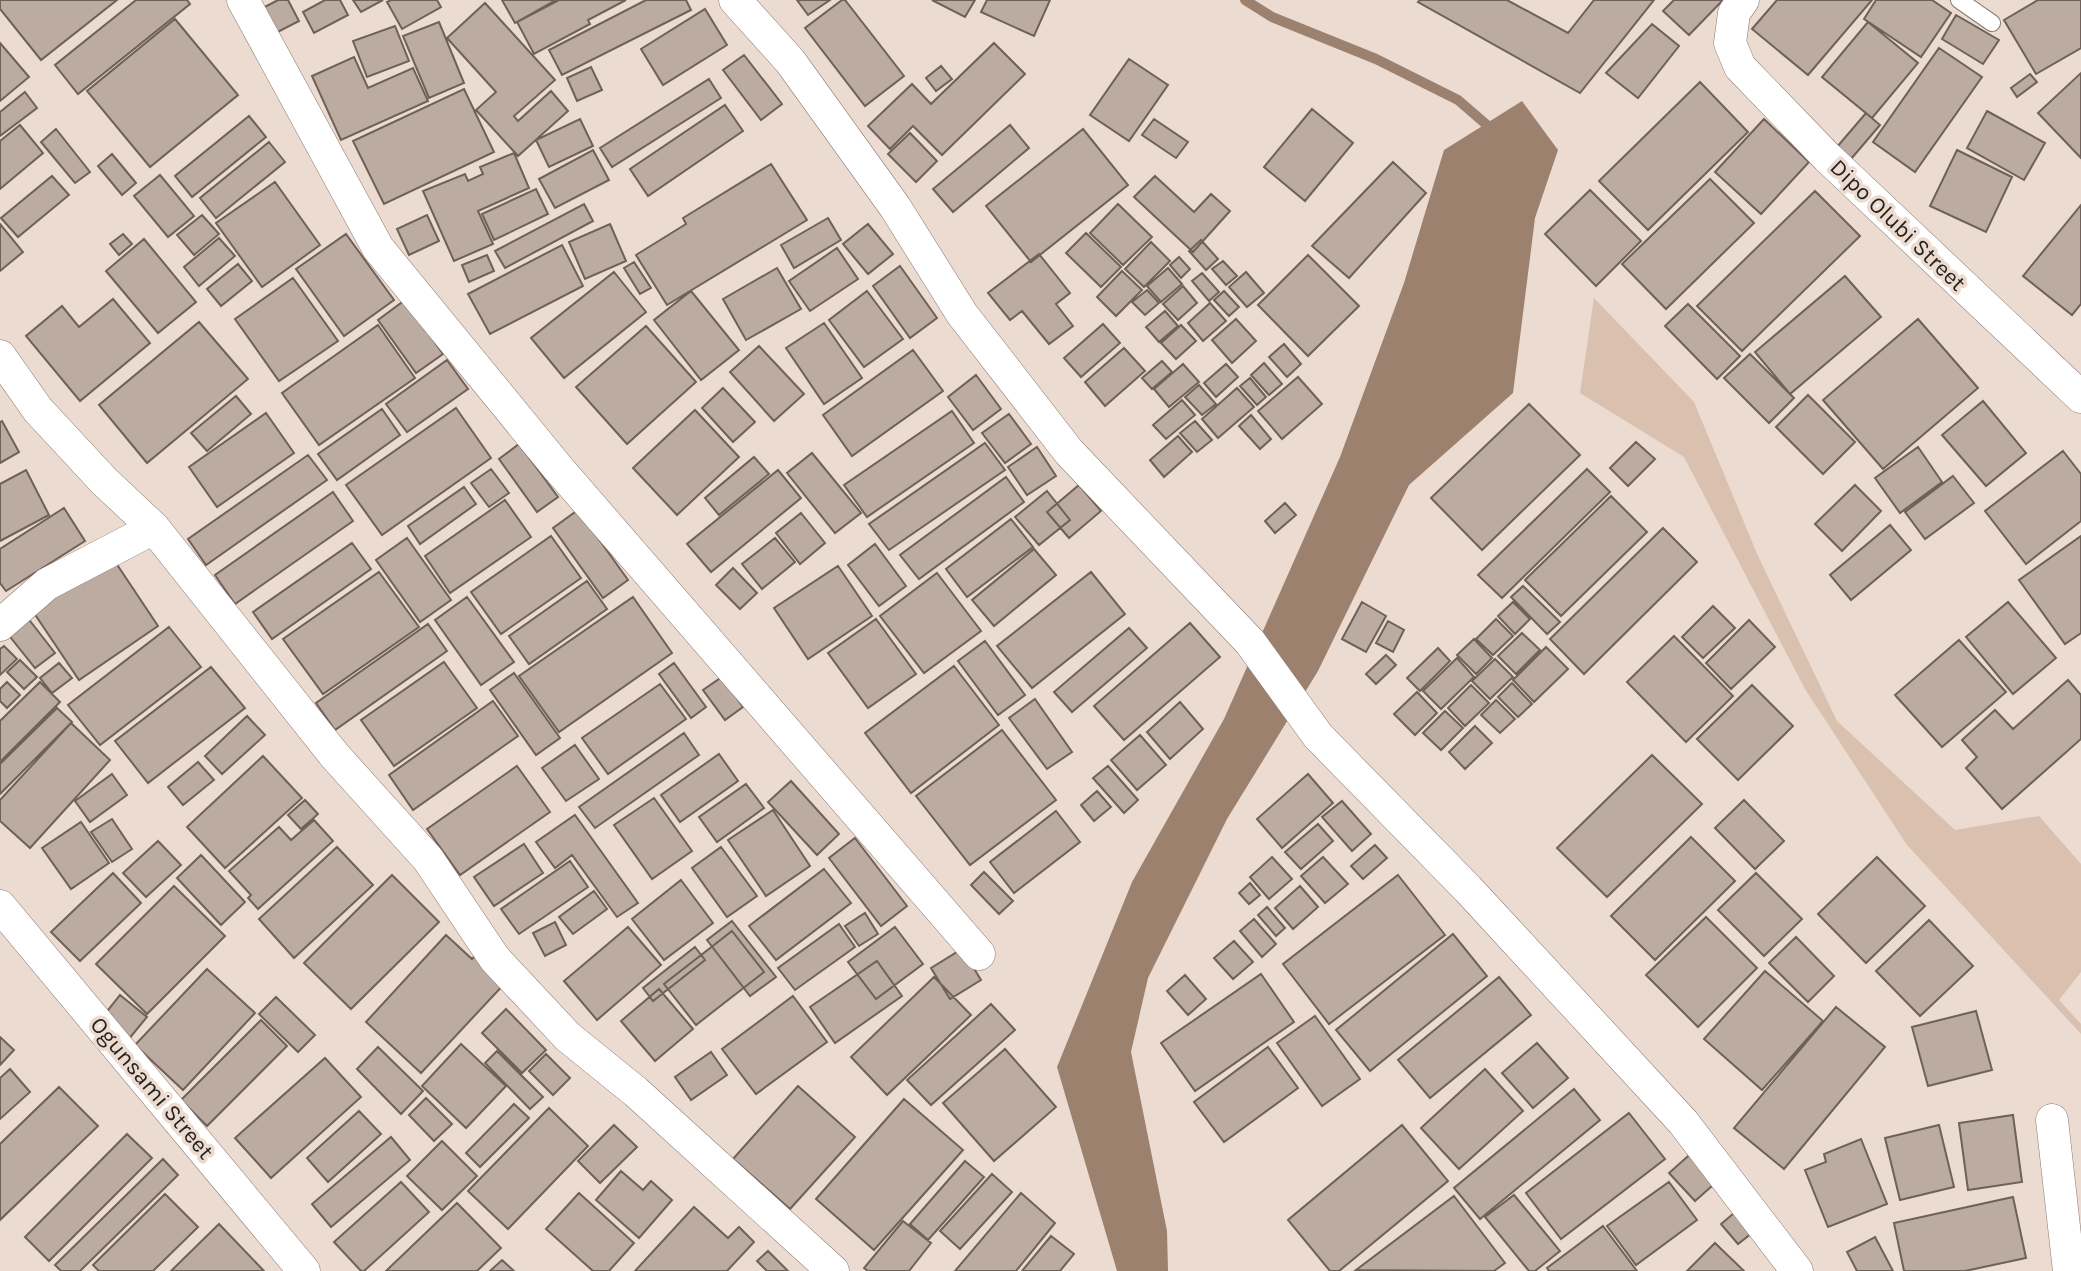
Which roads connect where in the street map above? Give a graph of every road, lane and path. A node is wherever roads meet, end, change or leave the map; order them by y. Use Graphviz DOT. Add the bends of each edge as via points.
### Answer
graph roads {
  1 [pos="243,0"];
  2 [pos="735,0"];
  3 [pos="1743,0"];
  4 [pos="1959,0"];
  5 [pos="1992,23"];
  6 [pos="0,356"];
  7 [pos="2081,397"];
  8 [pos="154,528"];
  9 [pos="0,625"];
  10 [pos="0,906"];
  11 [pos="979,954"];
  12 [pos="2052,1119"];
  13 [pos="304,1271"];
  14 [pos="832,1271"];
  15 [pos="1797,1271"];
  16 [pos="2069,1271"];
  1 -- 11 [label="street" via="378,248 558,468"];
  2 -- 15 [label="street" via="790,61 895,207 962,314 1069,452 1250,642 1318,736 1468,889 1683,1122"];
  3 -- 7 [label="street, Dipo Olubi Street" via="1734,13 1730,43 1740,67 1828,158"];
  4 -- 5 [label="lane"];
  6 -- 8 [label="street" via="38,410"];
  8 -- 9 [label="street" via="47,584"];
  8 -- 14 [label="street" via="335,756 428,859 495,959 568,1037 636,1092"];
  10 -- 13 [label="street, Ogunsami Street"];
  12 -- 16 [label="street"];
}
